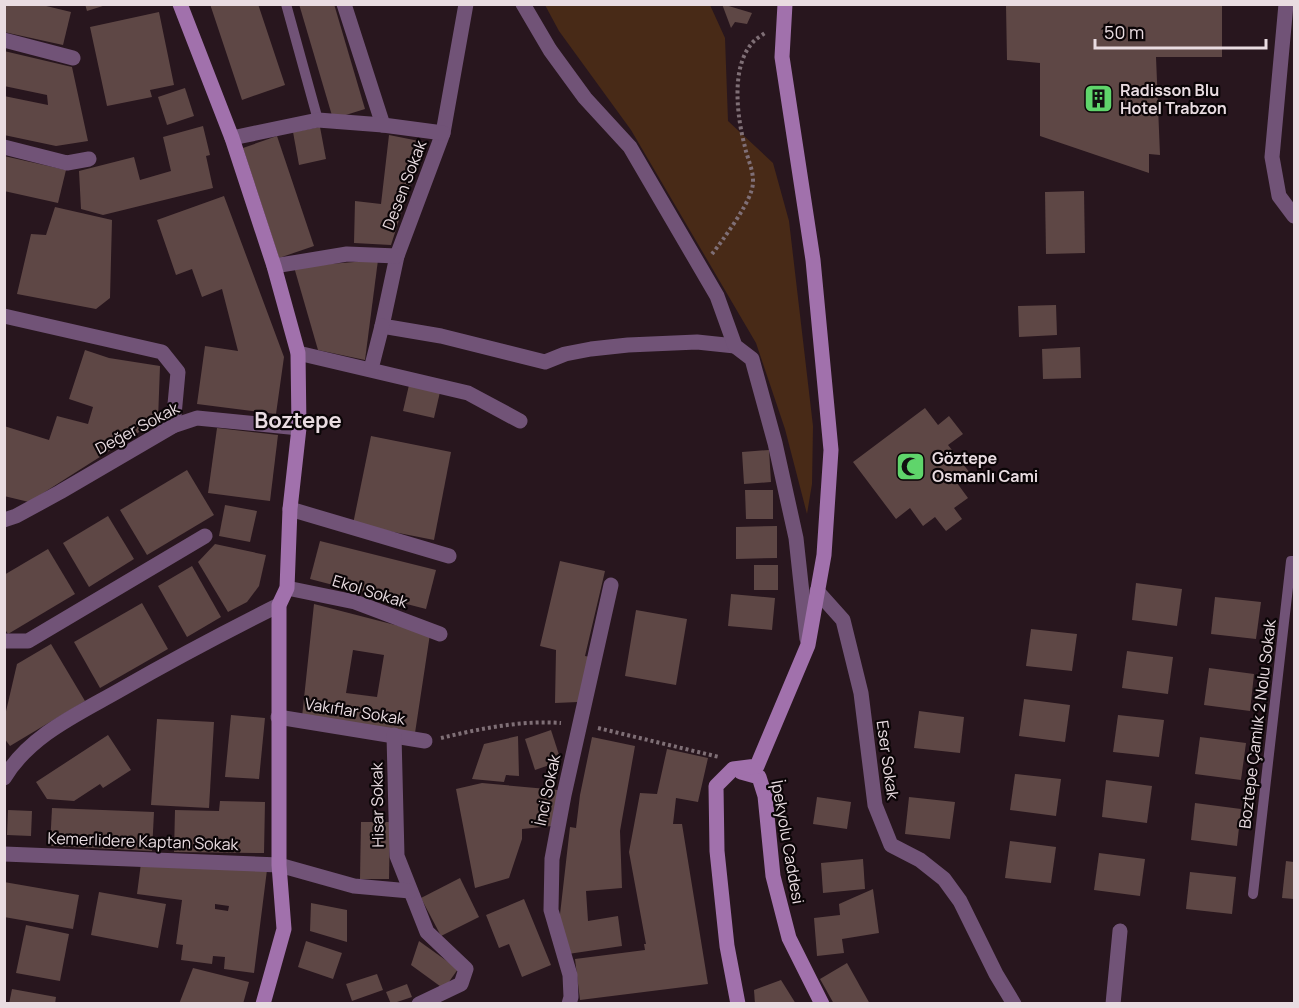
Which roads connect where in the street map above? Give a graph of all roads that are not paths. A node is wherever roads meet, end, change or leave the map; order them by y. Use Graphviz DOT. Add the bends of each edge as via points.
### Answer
graph roads {
  1 [pos="180,4"];
  2 [pos="286,4"];
  3 [pos="344,4"];
  4 [pos="466,4"];
  5 [pos="523,4"];
  6 [pos="785,4"];
  7 [pos="1286,4"];
  8 [pos="4,40"];
  9 [pos="73,58"];
  10 [pos="318,120"];
  11 [pos="383,124"];
  12 [pos="443,133"];
  13 [pos="232,138"];
  14 [pos="4,147"];
  15 [pos="89,159"];
  16 [pos="1294,216"];
  17 [pos="397,256"];
  18 [pos="274,266"];
  19 [pos="4,316"];
  20 [pos="382,326"];
  21 [pos="735,346"];
  22 [pos="298,352"];
  23 [pos="371,369"];
  24 [pos="520,421"];
  25 [pos="173,426"];
  26 [pos="299,428"];
  27 [pos="290,509"];
  28 [pos="4,520"];
  29 [pos="205,536"];
  30 [pos="449,556"];
  31 [pos="1294,561"];
  32 [pos="612,585"];
  33 [pos="287,588"];
  34 [pos="818,591"];
  35 [pos="279,605"];
  36 [pos="440,634"];
  37 [pos="4,641"];
  38 [pos="808,645"];
  39 [pos="278,717"];
  40 [pos="394,735"];
  41 [pos="425,741"];
  42 [pos="733,769"];
  43 [pos="4,778"];
  44 [pos="4,854"];
  45 [pos="279,865"];
  46 [pos="410,891"];
  47 [pos="1253,894"];
  48 [pos="1120,931"];
  49 [pos="263,1004"];
  50 [pos="419,1004"];
  51 [pos="569,1004"];
  52 [pos="738,1004"];
  53 [pos="822,1004"];
  54 [pos="1014,1004"];
  55 [pos="1113,1004"];
  1 -- 13 [label="street"];
  2 -- 10 [label="lane"];
  3 -- 11 [label="street"];
  4 -- 12 [label="street, Desen Sokak"];
  5 -- 21 [label="street" via="585,98 630,147 717,296"];
  6 -- 34 [label="street" via="782,57 813,260 831,450"];
  7 -- 16 [label="street" via="1272,157 1279,196"];
  8 -- 9 [label="street"];
  10 -- 11 [label="street"];
  10 -- 13 [label="street"];
  11 -- 12 [label="street"];
  12 -- 17 [label="street, Desen Sokak"];
  13 -- 18 [label="street"];
  14 -- 15 [label="street" via="67,164"];
  17 -- 18 [label="street, Desen Sokak" via="347,254"];
  17 -- 20 [label="street"];
  18 -- 22 [label="street"];
  19 -- 25 [label="street" via="162,352 178,372"];
  20 -- 21 [label="street" via="545,362 582,351 628,345 697,342"];
  20 -- 23 [label="street"];
  21 -- 38 [label="street" via="752,359 775,443 796,538"];
  22 -- 23 [label="street"];
  22 -- 26 [label="street"];
  23 -- 24 [label="street" via="468,393"];
  25 -- 26 [label="street, Değer Sokak" via="197,418"];
  25 -- 28 [label="street, Değer Sokak"];
  26 -- 27 [label="street"];
  27 -- 30 [label="street"];
  27 -- 33 [label="street"];
  29 -- 37 [label="street" via="28,641"];
  31 -- 47 [label="lane, Boztepe Çamlık 2 Nolu Sokak"];
  32 -- 51 [label="street, İnci Sokak" via="552,859 551,910 570,975"];
  33 -- 35 [label="street"];
  33 -- 36 [label="street, Ekol Sokak" via="356,602"];
  34 -- 38 [label="street"];
  34 -- 54 [label="street, Eser Sokak" via="843,620 861,693 875,805 891,845 921,860 944,879 960,901"];
  35 -- 39 [label="street"];
  35 -- 43 [label="street" via="172,660 39,737"];
  38 -- 42 [label="street" via="758,766"];
  39 -- 40 [label="street, Vakıflar Sokak"];
  39 -- 45 [label="street"];
  40 -- 41 [label="street, Vakıflar Sokak"];
  40 -- 46 [label="street, Hisar Sokak" via="397,856"];
  42 -- 52 [label="street" via="716,786 717,851 727,946"];
  42 -- 53 [label="street, İpekyolu Caddesi" via="759,777 765,796 773,876 789,938"];
  44 -- 45 [label="street, Kemerlidere Kaptan Sokak"];
  45 -- 46 [label="street, Kemerlidere Kaptan Sokak" via="354,886"];
  45 -- 49 [label="street" via="284,929"];
  46 -- 50 [label="street, Hisar Sokak" via="427,932 466,969 461,984"];
  48 -- 55 [label="street"];
}
